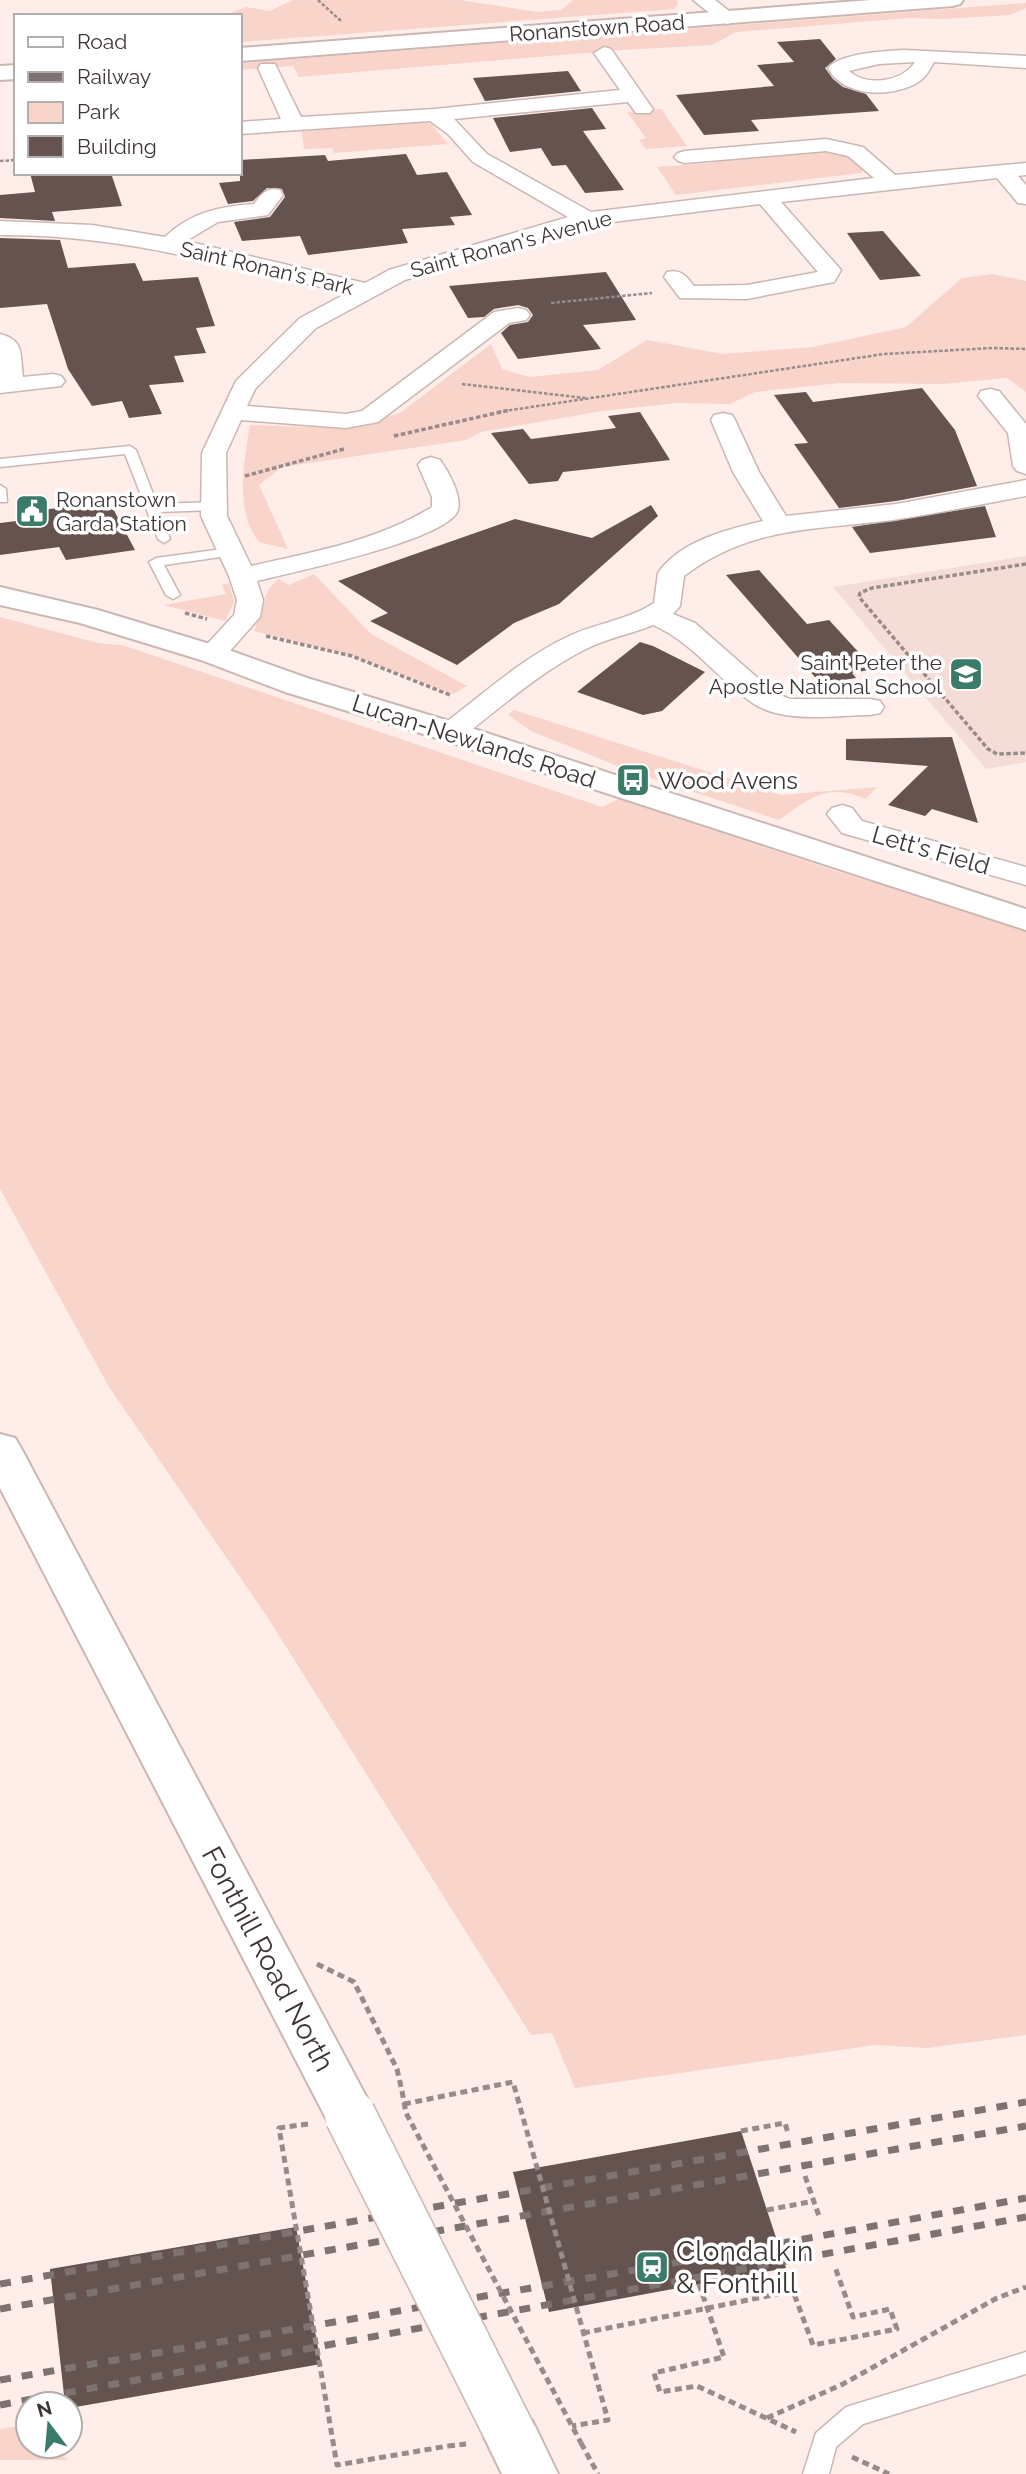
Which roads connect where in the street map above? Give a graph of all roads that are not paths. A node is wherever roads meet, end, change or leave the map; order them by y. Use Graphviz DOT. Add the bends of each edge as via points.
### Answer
graph roads {
  1 [pos="703,0"];
  2 [pos="953,0"];
  3 [pos="728,18"];
  4 [pos="604,53"];
  5 [pos="242,55"];
  6 [pos="927,57"];
  7 [pos="1026,62"];
  8 [pos="268,68"];
  9 [pos="435,115"];
  10 [pos="294,124"];
  11 [pos="242,128"];
  12 [pos="685,156"];
  13 [pos="1026,169"];
  14 [pos="1002,171"];
  15 [pos="890,182"];
  16 [pos="272,195"];
  17 [pos="765,197"];
  18 [pos="1026,198"];
  19 [pos="587,219"];
  20 [pos="0,228"];
  21 [pos="169,246"];
  22 [pos="675,277"];
  23 [pos="366,290"];
  24 [pos="518,316"];
  25 [pos="6,336"];
  26 [pos="53,381"];
  27 [pos="6,385"];
  28 [pos="990,396"];
  29 [pos="232,412"];
  30 [pos="723,420"];
  31 [pos="0,463"];
  32 [pos="431,465"];
  33 [pos="1026,466"];
  34 [pos="1026,488"];
  35 [pos="214,506"];
  36 [pos="151,508"];
  37 [pos="778,525"];
  38 [pos="164,539"];
  39 [pos="230,552"];
  40 [pos="242,576"];
  41 [pos="173,595"];
  42 [pos="0,596"];
  43 [pos="654,617"];
  44 [pos="212,654"];
  45 [pos="870,707"];
  46 [pos="451,732"];
  47 [pos="842,814"];
  48 [pos="1026,876"];
  49 [pos="1026,920"];
  50 [pos="0,1448"];
  51 [pos="1026,2363"];
  52 [pos="503,2452"];
  53 [pos="816,2474"];
  1 -- 3 [label="street"];
  2 -- 3 [label="street, Ronanstown Road"];
  3 -- 5 [label="street, Ronanstown Road"];
  4 -- 9 [label="street" via="638,102"];
  6 -- 7 [label="street"];
  8 -- 10 [label="street"];
  9 -- 10 [label="street"];
  9 -- 19 [label="street" via="480,158"];
  10 -- 11 [label="street"];
  12 -- 15 [label="street" via="848,146"];
  13 -- 14 [label="street, Saint Ronan's Avenue"];
  14 -- 15 [label="street, Saint Ronan's Avenue"];
  14 -- 18 [label="street"];
  15 -- 17 [label="street, Saint Ronan's Avenue"];
  16 -- 21 [label="street, Saint Ronan's Park" via="261,210 199,220"];
  17 -- 19 [label="street, Saint Ronan's Avenue"];
  17 -- 22 [label="street" via="830,270 826,277 747,292 688,293"];
  19 -- 23 [label="street, Saint Ronan's Avenue" via="397,275"];
  20 -- 21 [label="street, Saint Ronan's Park" via="95,232"];
  21 -- 23 [label="street, Saint Ronan's Park"];
  23 -- 29 [label="street, Saint Ronan's Avenue" via="308,323 244,386"];
  24 -- 29 [label="street" via="502,317 369,417 346,421"];
  25 -- 27 [label="street"];
  26 -- 27 [label="street"];
  28 -- 33 [label="street" via="1020,432"];
  29 -- 35 [label="street, Saint Ronan's Avenue" via="214,453"];
  30 -- 37 [label="street" via="746,472"];
  31 -- 36 [label="lane" via="130,450"];
  32 -- 40 [label="street" via="445,510 426,524 379,541"];
  34 -- 37 [label="street" via="892,512"];
  35 -- 36 [label="lane"];
  35 -- 39 [label="street, Saint Ronan's Avenue"];
  36 -- 38 [label="lane"];
  37 -- 43 [label="street" via="738,533 692,554 671,573 667,606"];
  39 -- 40 [label="street, Saint Ronan's Avenue"];
  39 -- 41 [label="lane" via="156,562"];
  40 -- 44 [label="street, Saint Ronan's Avenue" via="250,600 247,617"];
  42 -- 44 [label="street, Lucan-Newlands Road" via="88,616"];
  43 -- 45 [label="street" via="685,629 765,699 787,707"];
  43 -- 46 [label="street" via="578,642"];
  44 -- 46 [label="street, Lucan-Newlands Road"];
  46 -- 49 [label="street, Lucan-Newlands Road"];
  47 -- 48 [label="street, Lett's Field" via="852,827"];
  50 -- 52 [label="street, Fonthill Road North, bridge" via="331,2119"];
  51 -- 53 [label="lane" via="855,2415 825,2441"];
}
